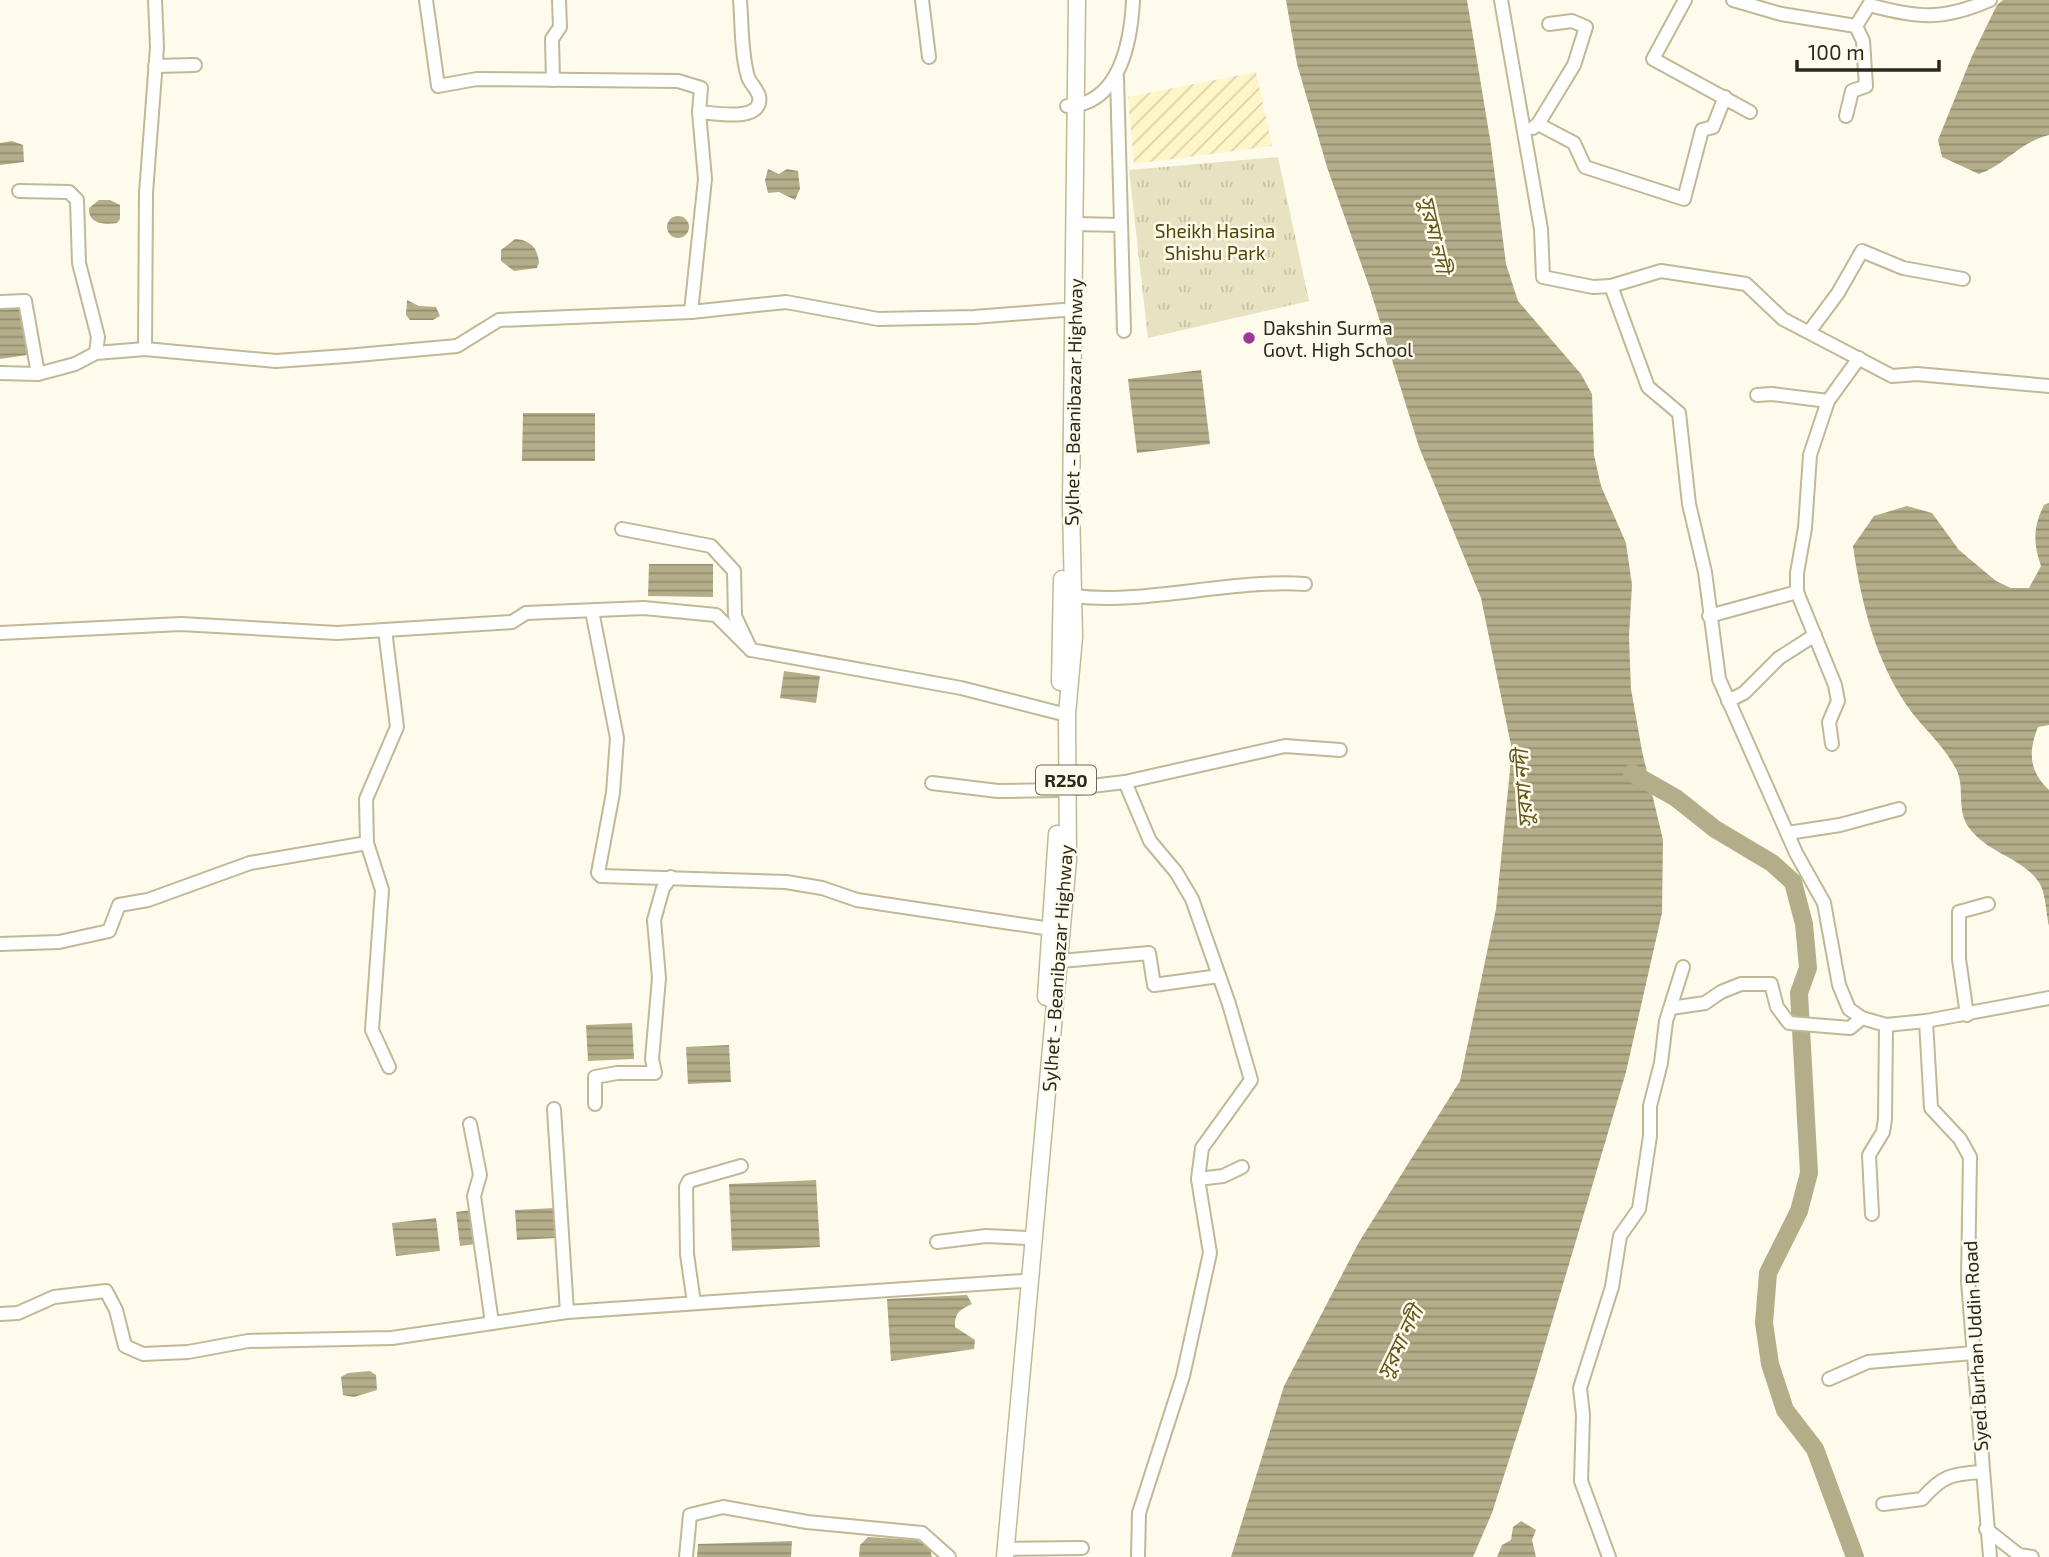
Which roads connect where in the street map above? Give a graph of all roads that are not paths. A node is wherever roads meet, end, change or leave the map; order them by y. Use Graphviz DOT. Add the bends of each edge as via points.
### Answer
graph roads {
  1 [pos="155,0"];
  2 [pos="426,0"];
  3 [pos="559,0"];
  4 [pos="740,0"];
  5 [pos="922,0"];
  6 [pos="1068,0"];
  7 [pos="1077,0"];
  8 [pos="1133,0"];
  9 [pos="1502,0"];
  10 [pos="1685,0"];
  11 [pos="1733,0"];
  12 [pos="1990,0"];
  13 [pos="1549,24"];
  14 [pos="1856,26"];
  15 [pos="929,57"];
  16 [pos="195,65"];
  17 [pos="155,66"];
  18 [pos="1117,77"];
  19 [pos="554,79"];
  20 [pos="1725,97"];
  21 [pos="1071,105"];
  22 [pos="699,112"];
  23 [pos="1751,112"];
  24 [pos="1846,116"];
  25 [pos="1538,124"];
  26 [pos="1524,134"];
  27 [pos="19,191"];
  28 [pos="1075,224"];
  29 [pos="1121,225"];
  30 [pos="1962,279"];
  31 [pos="1611,286"];
  32 [pos="0,302"];
  33 [pos="1063,310"];
  34 [pos="691,312"];
  35 [pos="1124,331"];
  36 [pos="1809,332"];
  37 [pos="145,349"];
  38 [pos="96,354"];
  39 [pos="1859,358"];
  40 [pos="0,373"];
  41 [pos="38,374"];
  42 [pos="2049,386"];
  43 [pos="1757,395"];
  44 [pos="1828,401"];
  45 [pos="622,529"];
  46 [pos="1305,584"];
  47 [pos="1797,592"];
  48 [pos="1073,596"];
  49 [pos="592,611"];
  50 [pos="1709,616"];
  51 [pos="385,630"];
  52 [pos="0,633"];
  53 [pos="1815,635"];
  54 [pos="751,650"];
  55 [pos="1728,701"];
  56 [pos="1059,713"];
  57 [pos="1832,744"];
  58 [pos="1340,750"];
  59 [pos="1125,782"];
  60 [pos="932,783"];
  61 [pos="1062,789"];
  62 [pos="1899,808"];
  63 [pos="1788,833"];
  64 [pos="367,843"];
  65 [pos="671,877"];
  66 [pos="1988,904"];
  67 [pos="1051,929"];
  68 [pos="0,944"];
  69 [pos="1056,955"];
  70 [pos="1683,967"];
  71 [pos="1219,976"];
  72 [pos="2049,998"];
  73 [pos="1671,1008"];
  74 [pos="1967,1015"];
  75 [pos="1862,1018"];
  76 [pos="1926,1021"];
  77 [pos="1886,1025"];
  78 [pos="389,1067"];
  79 [pos="595,1104"];
  80 [pos="554,1109"];
  81 [pos="470,1124"];
  82 [pos="741,1166"];
  83 [pos="1242,1167"];
  84 [pos="1198,1179"];
  85 [pos="1872,1214"];
  86 [pos="1027,1238"];
  87 [pos="937,1242"];
  88 [pos="1023,1281"];
  89 [pos="694,1303"];
  90 [pos="567,1312"];
  91 [pos="0,1314"];
  92 [pos="492,1322"];
  93 [pos="1973,1353"];
  94 [pos="1829,1379"];
  95 [pos="1981,1472"];
  96 [pos="1883,1504"];
  97 [pos="1986,1533"];
  98 [pos="1082,1548"];
  99 [pos="1003,1554"];
  100 [pos="686,1557"];
  101 [pos="949,1557"];
  102 [pos="1138,1557"];
  103 [pos="1609,1557"];
  104 [pos="1990,1557"];
  105 [pos="2032,1557"];
  1 -- 17 [label="street"];
  2 -- 19 [label="street" via="438,86 477,79"];
  3 -- 19 [label="street" via="560,27 552,39"];
  4 -- 22 [label="street" via="748,77 759,94 759,103 753,111 740,115"];
  5 -- 15 [label="street"];
  6 -- 21 [label="main road, Sylhet - Beanibazar Highway / R250"];
  7 -- 21 [label="main road, Sylhet - Beanibazar Highway / R250"];
  8 -- 18 [label="street" via="1132,24"];
  9 -- 26 [label="street"];
  10 -- 20 [label="street" via="1653,59"];
  11 -- 14 [label="street" via="1781,14"];
  12 -- 14 [label="street" via="1964,11 1916,17 1869,5"];
  13 -- 25 [label="street" via="1572,21 1586,27 1574,65"];
  14 -- 24 [label="street" via="1863,41 1866,86 1852,91"];
  16 -- 17 [label="street"];
  17 -- 37 [label="street" via="146,193"];
  18 -- 21 [label="street" via="1091,100"];
  18 -- 29 [label="street"];
  19 -- 22 [label="street" via="690,84 703,93"];
  20 -- 23 [label="street"];
  20 -- 25 [label="street" via="1713,127 1702,130 1684,199 1586,167 1574,143"];
  21 -- 28 [label="main road, Sylhet - Beanibazar Highway / R250"];
  21 -- 33 [label="main road, Sylhet - Beanibazar Highway / R250"];
  22 -- 34 [label="street" via="705,179"];
  25 -- 26 [label="street"];
  26 -- 31 [label="street" via="1541,229 1543,276 1593,287"];
  27 -- 38 [label="street" via="69,192 77,200 79,263 98,337"];
  28 -- 29 [label="street"];
  28 -- 48 [label="main road, Sylhet - Beanibazar Highway / R250"];
  29 -- 35 [label="street"];
  30 -- 36 [label="street" via="1903,268 1861,251"];
  31 -- 36 [label="street" via="1661,271 1746,284 1783,319"];
  31 -- 50 [label="street" via="1648,387 1679,413"];
  32 -- 41 [label="street" via="25,301"];
  33 -- 34 [label="street" via="878,319 786,302"];
  33 -- 56 [label="main road, Sylhet - Beanibazar Highway / R250"];
  34 -- 37 [label="street" via="499,320 457,346 276,361"];
  36 -- 39 [label="street"];
  37 -- 38 [label="street"];
  38 -- 41 [label="street"];
  39 -- 42 [label="street" via="1892,376 1917,374"];
  39 -- 44 [label="street"];
  40 -- 41 [label="street"];
  43 -- 44 [label="street"];
  44 -- 47 [label="street" via="1810,455"];
  45 -- 54 [label="street" via="710,546 734,572 736,616"];
  46 -- 48 [label="street" via="1265,582 1103,600"];
  47 -- 50 [label="street"];
  47 -- 53 [label="street"];
  48 -- 61 [label="main road, Sylhet - Beanibazar Highway / R250"];
  49 -- 51 [label="street" via="526,613 512,621"];
  49 -- 54 [label="street" via="644,608 716,615"];
  49 -- 65 [label="street" via="617,738 613,793 598,873 605,878"];
  50 -- 55 [label="street" via="1719,679"];
  51 -- 52 [label="street" via="337,633 181,624"];
  51 -- 64 [label="street" via="397,727 366,799"];
  53 -- 55 [label="street" via="1779,658 1744,694"];
  53 -- 57 [label="street" via="1838,701 1829,722"];
  54 -- 56 [label="street" via="961,688"];
  55 -- 63 [label="street"];
  56 -- 61 [label="main road, Sylhet - Beanibazar Highway / R250"];
  58 -- 59 [label="street" via="1284,746"];
  59 -- 61 [label="street"];
  59 -- 71 [label="street" via="1150,841 1192,899"];
  60 -- 61 [label="street" via="998,792"];
  61 -- 67 [label="main road, Sylhet - Beanibazar Highway / R250"];
  61 -- 69 [label="main road, Sylhet - Beanibazar Highway / R250" via="1068,859"];
  62 -- 63 [label="street" via="1840,825"];
  63 -- 75 [label="street" via="1824,903 1839,985 1849,1009"];
  64 -- 68 [label="street" via="250,863 148,900 119,905 109,931 59,942"];
  64 -- 78 [label="street" via="382,890 372,1030"];
  65 -- 67 [label="street" via="786,882 857,900"];
  65 -- 79 [label="street" via="654,920 659,978 652,1059 655,1073 595,1077"];
  66 -- 74 [label="street" via="1959,912 1959,959"];
  67 -- 69 [label="main road, Sylhet - Beanibazar Highway / R250"];
  69 -- 71 [label="street" via="1149,953 1154,985"];
  69 -- 86 [label="main road, Sylhet - Beanibazar Highway / R250"];
  69 -- 99 [label="main road, Sylhet - Beanibazar Highway / R250"];
  70 -- 73 [label="street"];
  71 -- 84 [label="street" via="1251,1080 1202,1148"];
  72 -- 74 [label="street"];
  73 -- 75 [label="street" via="1705,1003 1741,984 1771,984 1777,1007 1789,1023 1850,1028"];
  73 -- 103 [label="street" via="1650,1106 1639,1209 1620,1236 1612,1287 1580,1388 1581,1481"];
  74 -- 76 [label="street"];
  75 -- 77 [label="street"];
  76 -- 77 [label="street"];
  76 -- 93 [label="street, Syed Burhan Uddin Road" via="1931,1108 1970,1157 1968,1282"];
  77 -- 85 [label="street" via="1884,1132 1869,1155"];
  80 -- 90 [label="street"];
  81 -- 92 [label="street" via="480,1175 474,1196"];
  82 -- 89 [label="street" via="689,1181 686,1187 687,1254"];
  83 -- 84 [label="street" via="1223,1176"];
  84 -- 102 [label="street" via="1210,1253 1183,1376 1139,1513"];
  86 -- 87 [label="street" via="986,1236"];
  86 -- 88 [label="main road, Sylhet - Beanibazar Highway / R250"];
  88 -- 89 [label="street"];
  88 -- 99 [label="main road, Sylhet - Beanibazar Highway / R250"];
  89 -- 90 [label="street"];
  90 -- 92 [label="street"];
  91 -- 92 [label="street" via="18,1313 54,1297 106,1291 125,1346 143,1354 188,1352 248,1341 391,1338"];
  93 -- 94 [label="street" via="1868,1362"];
  93 -- 95 [label="street, Syed Burhan Uddin Road"];
  95 -- 96 [label="street" via="1955,1473 1938,1480 1922,1499"];
  95 -- 97 [label="street, Syed Burhan Uddin Road"];
  97 -- 104 [label="street, Syed Burhan Uddin Road"];
  97 -- 105 [label="street" via="2019,1555"];
  98 -- 99 [label="street"];
  100 -- 101 [label="street" via="690,1516 723,1507 807,1522 922,1533"];
}
